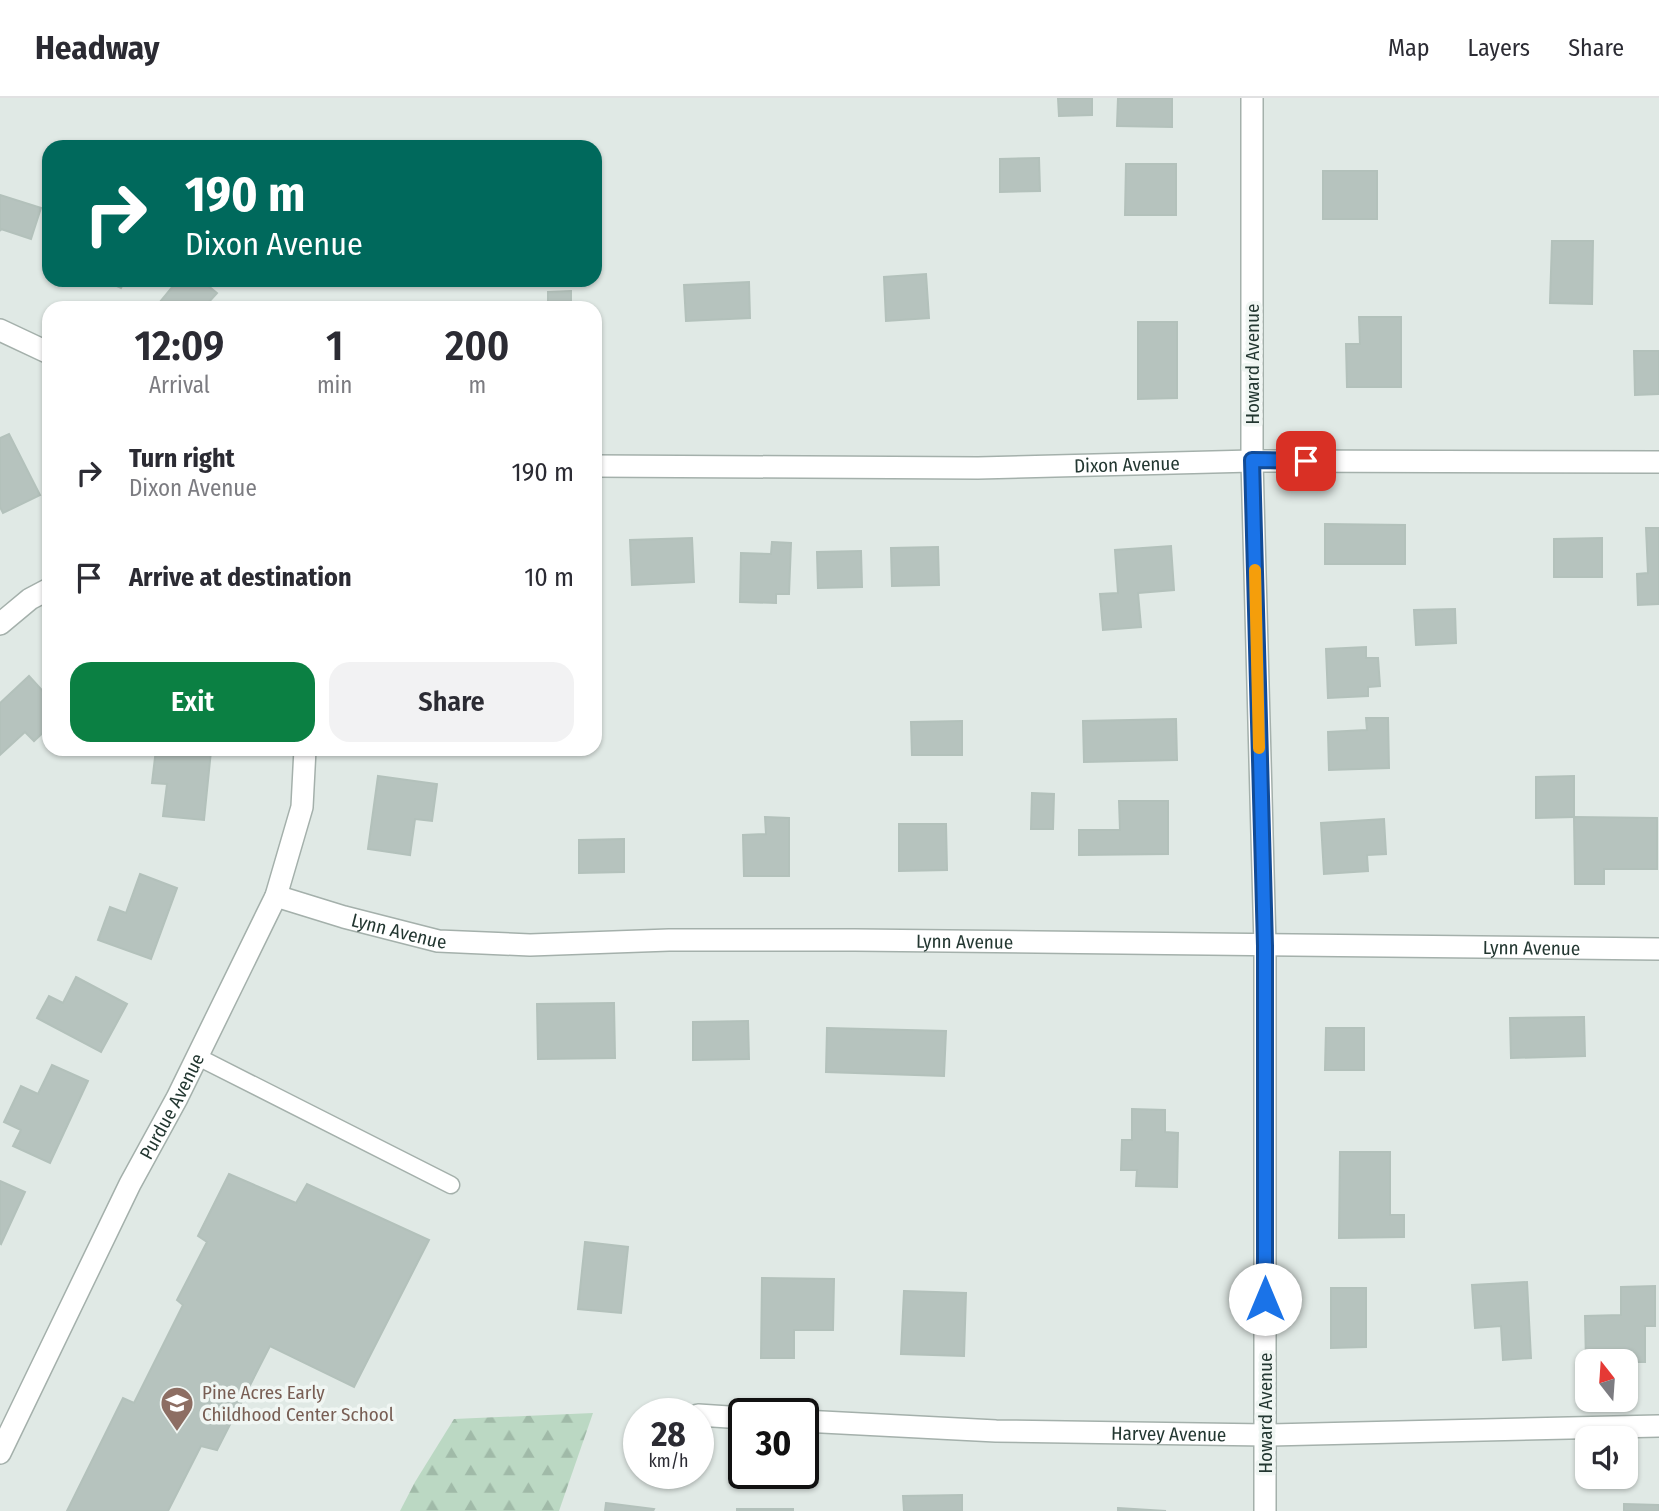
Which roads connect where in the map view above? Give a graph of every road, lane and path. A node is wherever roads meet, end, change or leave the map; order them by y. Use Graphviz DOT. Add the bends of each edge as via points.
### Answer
graph roads {
  1 [pos="1252,98"];
  2 [pos="0,330"];
  3 [pos="42,350"];
  4 [pos="1252,460"];
  5 [pos="1659,462"];
  6 [pos="602,466"];
  7 [pos="42,593"];
  8 [pos="0,624"];
  9 [pos="304,756"];
  10 [pos="276,896"];
  11 [pos="1265,946"];
  12 [pos="1659,949"];
  13 [pos="198,1057"];
  14 [pos="451,1185"];
  15 [pos="819,1422"];
  16 [pos="1659,1426"];
  17 [pos="1265,1435"];
  18 [pos="0,1453"];
  19 [pos="1265,1511"];
  1 -- 4 [label="street, Howard Avenue"];
  2 -- 3 [label="street"];
  4 -- 5 [label="street, Dixon Avenue"];
  4 -- 6 [label="street, Dixon Avenue" via="978,468"];
  4 -- 11 [label="street, Howard Avenue"];
  7 -- 8 [label="street"];
  9 -- 10 [label="street, Purdue Avenue" via="302,807"];
  10 -- 11 [label="street, Lynn Avenue" via="439,941 530,945 855,940"];
  10 -- 13 [label="street, Purdue Avenue"];
  11 -- 12 [label="street, Lynn Avenue"];
  11 -- 17 [label="street, Howard Avenue"];
  13 -- 14 [label="lane"];
  13 -- 18 [label="street, Purdue Avenue" via="130,1184"];
  15 -- 17 [label="street, Harvey Avenue" via="996,1431"];
  16 -- 17 [label="street, Harvey Avenue"];
  17 -- 19 [label="street, Howard Avenue"];
}
